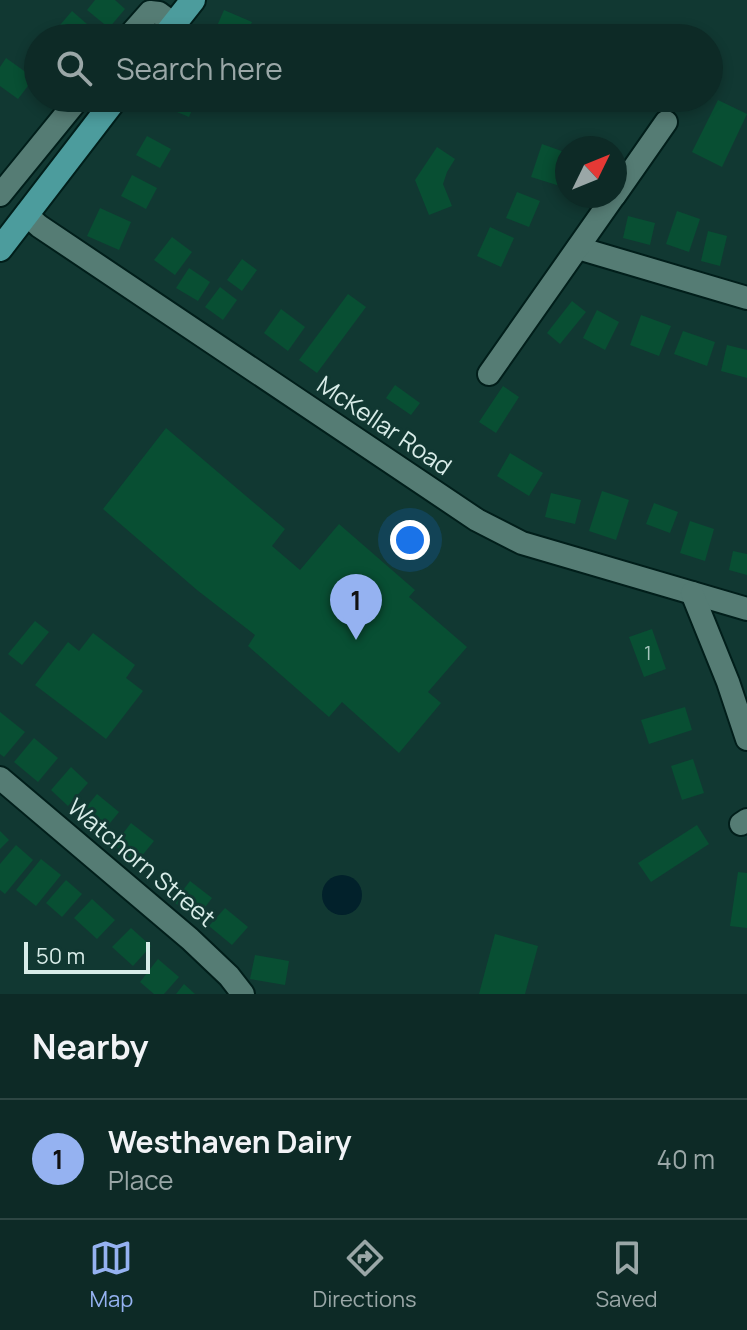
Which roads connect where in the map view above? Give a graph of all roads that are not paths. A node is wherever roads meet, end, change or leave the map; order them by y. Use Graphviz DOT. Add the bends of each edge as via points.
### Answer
graph roads {
  1 [pos="193,0"];
  2 [pos="139,24"];
  3 [pos="164,24"];
  4 [pos="174,24"];
  5 [pos="68,112"];
  6 [pos="105,112"];
  7 [pos="666,122"];
  8 [pos="627,177"];
  9 [pos="0,195"];
  10 [pos="605,208"];
  11 [pos="26,214"];
  12 [pos="578,248"];
  13 [pos="0,249"];
  14 [pos="747,298"];
  15 [pos="489,374"];
  16 [pos="692,593"];
  17 [pos="747,609"];
  18 [pos="747,739"];
  19 [pos="0,778"];
  20 [pos="243,994"];
  1 -- 4 [label="main road"];
  2 -- 3 [label="street" via="150,12 159,13"];
  5 -- 9 [label="street"];
  6 -- 11 [label="main road"];
  7 -- 8 [label="street"];
  10 -- 12 [label="street"];
  11 -- 13 [label="main road"];
  11 -- 16 [label="street, McKellar Road" via="477,520 522,543"];
  12 -- 14 [label="street"];
  12 -- 15 [label="street"];
  16 -- 17 [label="street, McKellar Road"];
  16 -- 18 [label="street"];
  19 -- 20 [label="street, Watchorn Street" via="190,939"];
}
